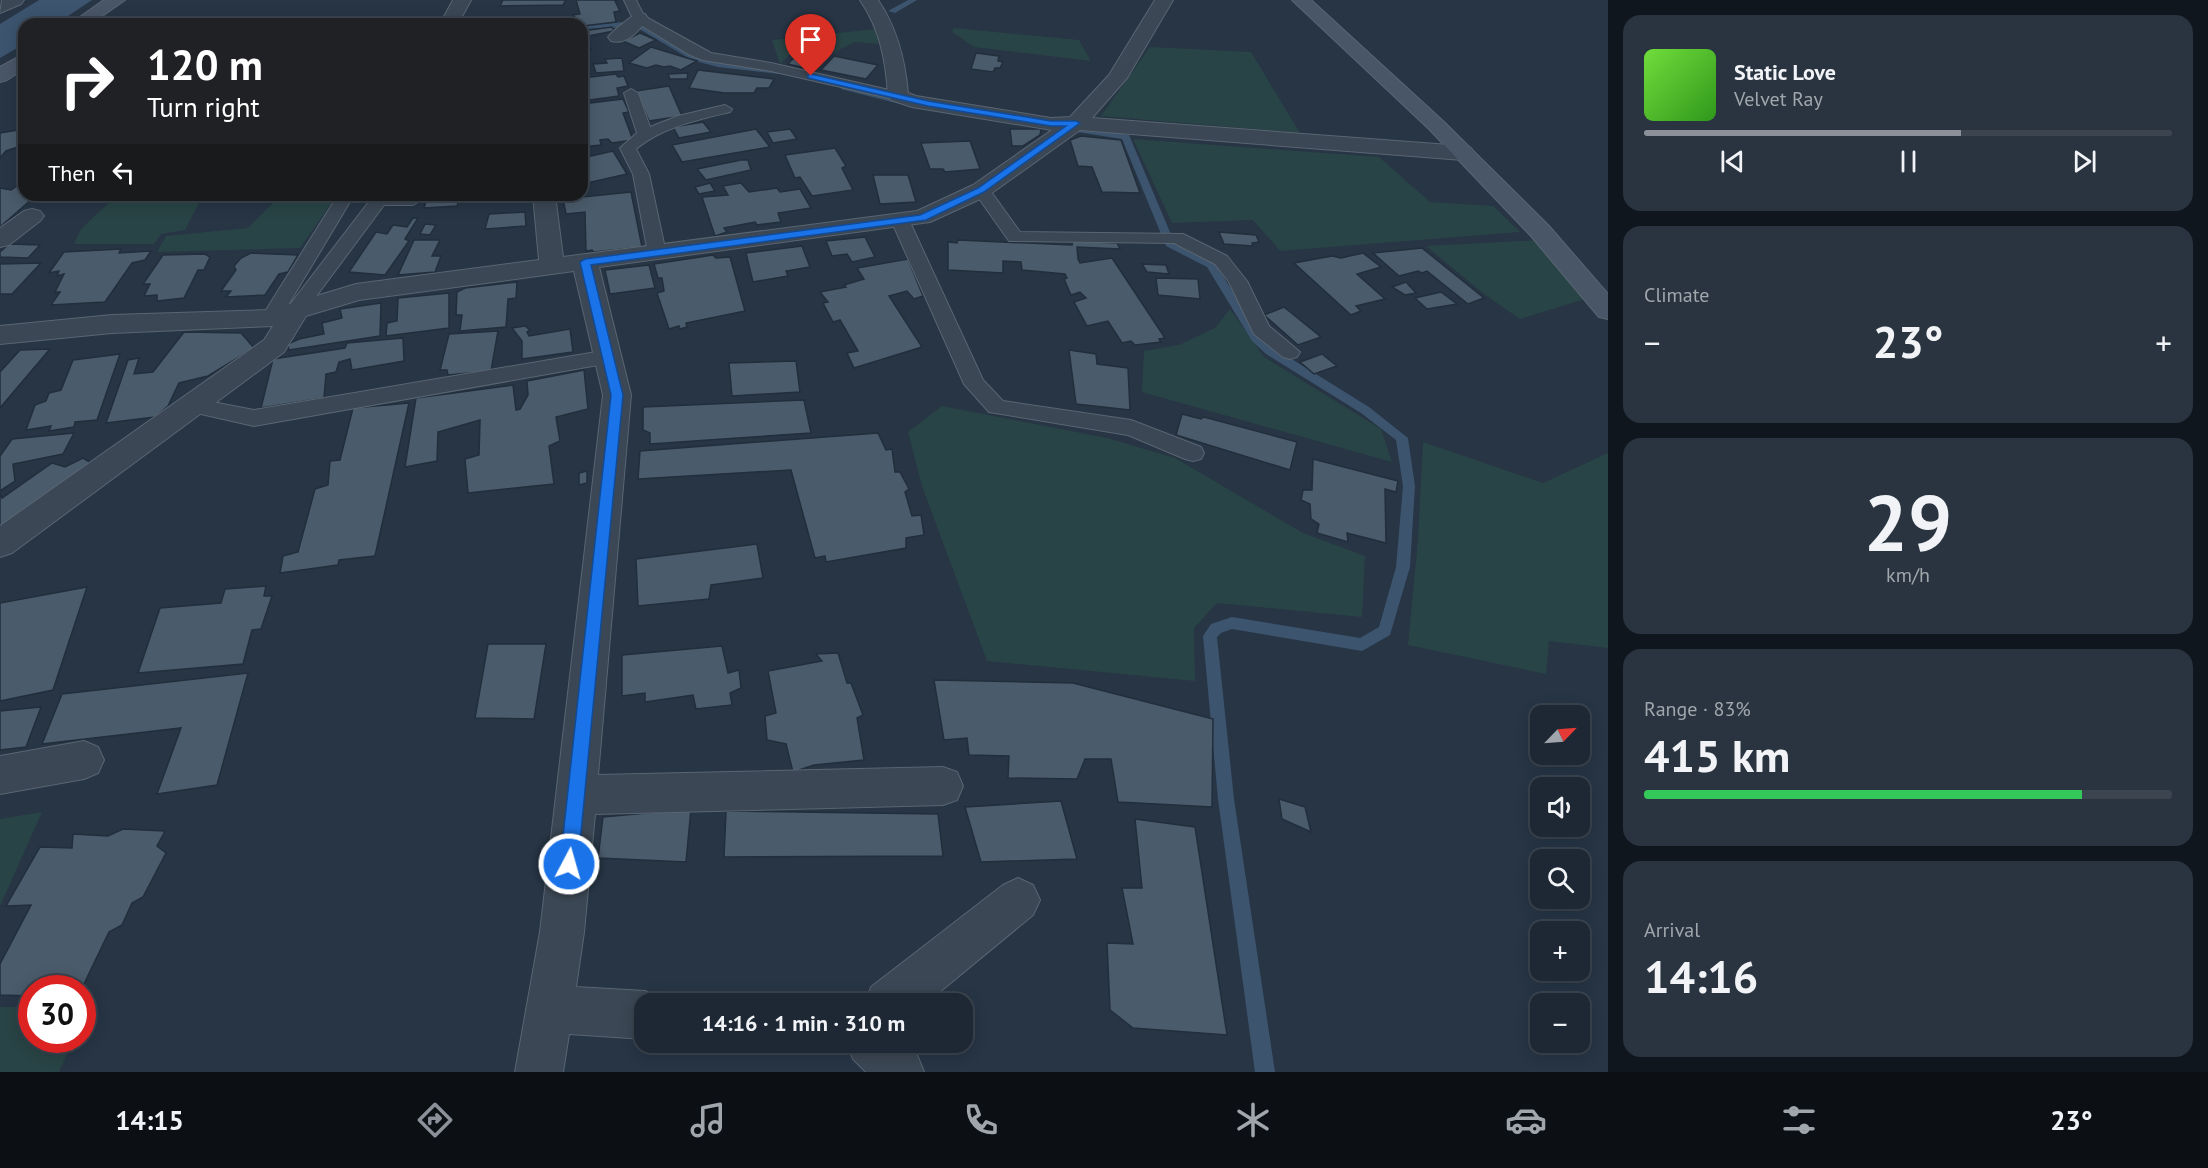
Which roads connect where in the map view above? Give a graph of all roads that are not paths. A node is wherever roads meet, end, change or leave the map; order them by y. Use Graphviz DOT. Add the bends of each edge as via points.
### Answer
graph roads {
  1 [pos="15,0"];
  2 [pos="116,0"];
  3 [pos="462,0"];
  4 [pos="630,0"];
  5 [pos="869,0"];
  6 [pos="1164,0"];
  7 [pos="1301,0"];
  8 [pos="0,9"];
  9 [pos="88,18"];
  10 [pos="452,18"];
  11 [pos="639,18"];
  12 [pos="617,37"];
  13 [pos="18,64"];
  14 [pos="0,76"];
  15 [pos="631,93"];
  16 [pos="898,96"];
  17 [pos="725,109"];
  18 [pos="1076,123"];
  19 [pos="645,134"];
  20 [pos="1463,153"];
  21 [pos="981,190"];
  22 [pos="343,201"];
  23 [pos="378,201"];
  24 [pos="546,201"];
  25 [pos="32,216"];
  26 [pos="900,220"];
  27 [pos="0,240"];
  28 [pos="657,253"];
  29 [pos="569,264"];
  30 [pos="1608,311"];
  31 [pos="284,314"];
  32 [pos="0,334"];
  33 [pos="1290,352"];
  34 [pos="608,357"];
  35 [pos="192,405"];
  36 [pos="1193,453"];
  37 [pos="0,544"];
  38 [pos="84,760"];
  39 [pos="0,775"];
  40 [pos="943,786"];
  41 [pos="576,795"];
  42 [pos="1018,900"];
  43 [pos="902,993"];
  44 [pos="549,1009"];
  45 [pos="634,1014"];
  46 [pos="881,1053"];
  47 [pos="539,1072"];
  48 [pos="900,1072"];
  1 -- 8 [label="street"];
  2 -- 9 [label="street"];
  3 -- 10 [label="street"];
  4 -- 11 [label="lane"];
  5 -- 16 [label="street" via="878,12 897,67"];
  6 -- 18 [label="street" via="1117,78"];
  7 -- 20 [label="street"];
  11 -- 12 [label="street"];
  11 -- 16 [label="lane" via="708,57"];
  13 -- 14 [label="street"];
  15 -- 19 [label="lane"];
  16 -- 18 [label="street" via="1051,124"];
  17 -- 19 [label="lane" via="682,119"];
  18 -- 20 [label="street"];
  18 -- 21 [label="street"];
  19 -- 28 [label="lane" via="628,148 641,174"];
  20 -- 30 [label="street" via="1540,231"];
  21 -- 26 [label="street" via="922,218"];
  21 -- 33 [label="lane" via="1015,237 1177,238 1221,260 1238,281 1261,330"];
  22 -- 31 [label="lane"];
  23 -- 31 [label="lane"];
  24 -- 29 [label="street"];
  25 -- 27 [label="street"];
  26 -- 28 [label="street"];
  26 -- 36 [label="lane" via="974,384 997,407 1131,428"];
  28 -- 29 [label="street"];
  29 -- 31 [label="street" via="356,291"];
  29 -- 34 [label="street"];
  31 -- 32 [label="street"];
  31 -- 35 [label="street" via="274,346"];
  34 -- 35 [label="lane" via="254,418"];
  34 -- 41 [label="street" via="617,395"];
  35 -- 37 [label="street"];
  38 -- 39 [label="street"];
  40 -- 41 [label="street"];
  41 -- 44 [label="street" via="562,932"];
  42 -- 43 [label="street"];
  44 -- 45 [label="street"];
  44 -- 47 [label="street"];
  46 -- 48 [label="street"];
}
